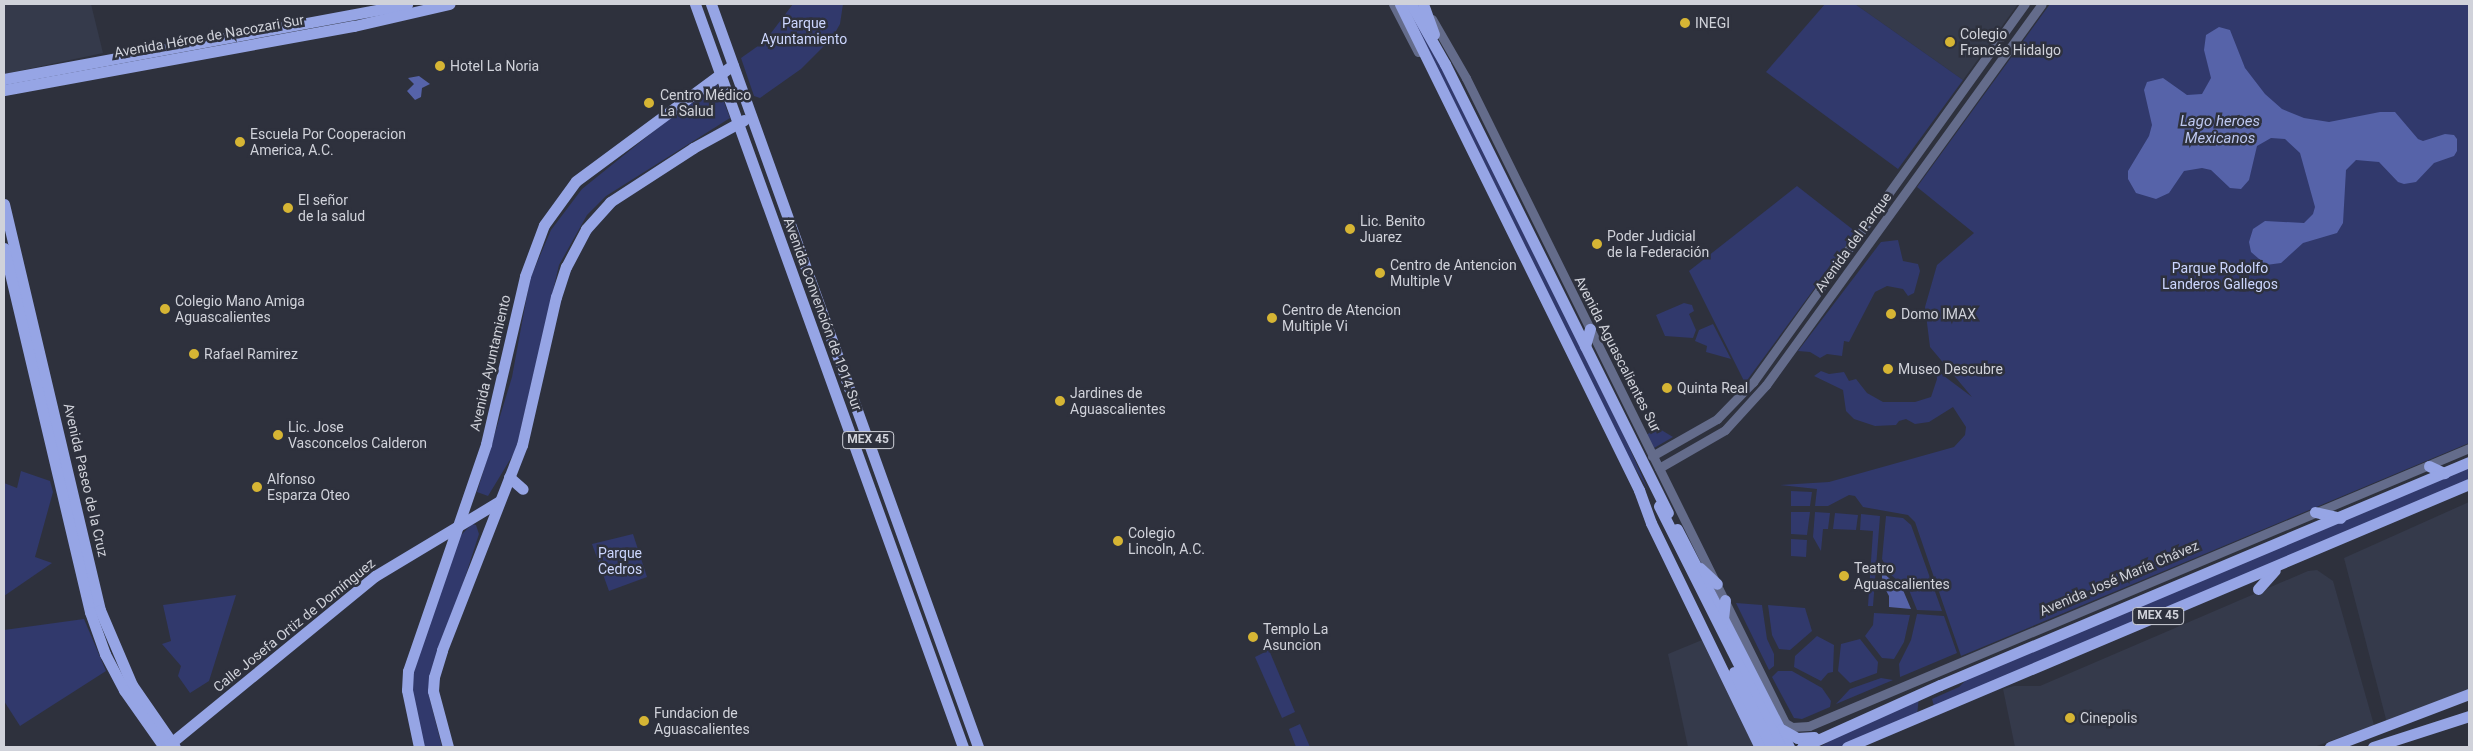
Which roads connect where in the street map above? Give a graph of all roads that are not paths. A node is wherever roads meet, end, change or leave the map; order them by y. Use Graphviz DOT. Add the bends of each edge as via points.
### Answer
graph roads {
  1 [pos="408,4"];
  2 [pos="449,4"];
  3 [pos="695,4"];
  4 [pos="710,4"];
  5 [pos="1392,4"];
  6 [pos="2025,4"];
  7 [pos="2042,4"];
  8 [pos="1412,6"];
  9 [pos="733,65"];
  10 [pos="1429,69"];
  11 [pos="720,73"];
  12 [pos="4,79"];
  13 [pos="4,90"];
  14 [pos="751,116"];
  15 [pos="738,123"];
  16 [pos="4,204"];
  17 [pos="1533,229"];
  18 [pos="4,248"];
  19 [pos="1590,329"];
  20 [pos="1585,346"];
  21 [pos="2469,448"];
  22 [pos="1635,451"];
  23 [pos="1652,456"];
  24 [pos="2469,462"];
  25 [pos="2430,466"];
  26 [pos="1659,468"];
  27 [pos="2444,473"];
  28 [pos="509,477"];
  29 [pos="2469,484"];
  30 [pos="523,489"];
  31 [pos="498,502"];
  32 [pos="1647,507"];
  33 [pos="2316,512"];
  34 [pos="2340,518"];
  35 [pos="454,531"];
  36 [pos="1694,561"];
  37 [pos="2284,563"];
  38 [pos="1717,584"];
  39 [pos="2258,590"];
  40 [pos="1725,600"];
  41 [pos="1723,619"];
  42 [pos="1961,662"];
  43 [pos="1935,674"];
  44 [pos="1967,674"];
  45 [pos="1729,685"];
  46 [pos="1757,685"];
  47 [pos="1937,687"];
  48 [pos="2469,694"];
  49 [pos="1921,716"];
  50 [pos="2469,716"];
  51 [pos="1780,721"];
  52 [pos="1826,735"];
  53 [pos="169,746"];
  54 [pos="1759,746"];
  55 [pos="419,747"];
  56 [pos="448,747"];
  57 [pos="963,747"];
  58 [pos="978,747"];
  59 [pos="1771,747"];
  60 [pos="1780,747"];
  61 [pos="1789,747"];
  62 [pos="1802,747"];
  63 [pos="1847,747"];
  64 [pos="2330,747"];
  65 [pos="2373,747"];
  1 -- 12 [label="main road, Avenida Héroe de Nacozari Sur"];
  2 -- 13 [label="main road, Avenida Héroe de Nacozari Sur" via="354,26"];
  3 -- 11 [label="main road, Avenida Convención de 1914 Sur / MEX 45"];
  4 -- 9 [label="main road, Avenida Convención de 1914 Sur / MEX 45"];
  5 -- 10 [label="street"];
  6 -- 23 [label="street, Avenida del Parque" via="1753,382 1717,419"];
  7 -- 26 [label="street, Avenida del Parque" via="1766,385 1724,430"];
  8 -- 10 [label="main road"];
  8 -- 17 [label="main road, Avenida Aguascalientes Sur"];
  8 -- 17 [label="street, Avenida Aguascalientes Sur" via="1466,78"];
  9 -- 11 [label="main road, Avenida Ayuntamiento"];
  9 -- 14 [label="main road, Avenida Convención de 1914 Sur / MEX 45"];
  10 -- 32 [label="main road"];
  11 -- 15 [label="main road, Avenida Convención de 1914 Sur / MEX 45"];
  11 -- 35 [label="main road, Avenida Ayuntamiento" via="576,180 544,225 526,276 486,444"];
  14 -- 15 [label="main road"];
  14 -- 58 [label="main road, Avenida Convención de 1914 Sur / MEX 45"];
  15 -- 28 [label="main road" via="610,202 586,229 566,267 556,297 522,444"];
  15 -- 57 [label="main road, Avenida Convención de 1914 Sur / MEX 45"];
  16 -- 53 [label="main road, Avenida Paseo de la Cruz" via="100,610 132,684"];
  17 -- 19 [label="street, Avenida Aguascalientes Sur"];
  17 -- 20 [label="main road, Avenida Aguascalientes Sur"];
  18 -- 53 [label="main road, Avenida Paseo de la Cruz" via="90,612 105,654 124,690"];
  19 -- 20 [label="main road"];
  19 -- 23 [label="street, Avenida Aguascalientes Sur"];
  20 -- 22 [label="main road, Avenida Aguascalientes Sur"];
  21 -- 25 [label="street, Avenida José María Chávez"];
  22 -- 36 [label="main road, Avenida Aguascalientes Sur"];
  22 -- 60 [label="main road, Avenida Aguascalientes Sur, bridge" via="1659,506"];
  23 -- 26 [label="street, Avenida Aguascalientes Sur"];
  24 -- 27 [label="main road, MEX 45"];
  25 -- 27 [label="main road"];
  25 -- 33 [label="street, Avenida José María Chávez"];
  26 -- 38 [label="street, Avenida Aguascalientes Sur"];
  27 -- 34 [label="main road, MEX 45"];
  28 -- 30 [label="main road"];
  28 -- 31 [label="main road"];
  29 -- 37 [label="main road, MEX 45"];
  31 -- 35 [label="main road, Calle Josefa Ortiz de Domínguez"];
  31 -- 56 [label="main road" via="434,677 433,691"];
  32 -- 45 [label="main road" via="1651,523"];
  32 -- 59 [label="main road, bridge" via="1671,548"];
  33 -- 34 [label="main road"];
  33 -- 42 [label="street, Avenida José María Chávez"];
  34 -- 44 [label="main road, MEX 45"];
  35 -- 53 [label="main road, Calle Josefa Ortiz de Domínguez" via="375,576"];
  35 -- 55 [label="main road, Avenida Ayuntamiento" via="408,671 407,690"];
  36 -- 38 [label="main road"];
  36 -- 41 [label="main road, Avenida Aguascalientes Sur"];
  37 -- 39 [label="main road"];
  37 -- 49 [label="main road, MEX 45"];
  38 -- 40 [label="street, Avenida Aguascalientes Sur"];
  40 -- 41 [label="main road"];
  40 -- 51 [label="street, Avenida Aguascalientes Sur"];
  41 -- 46 [label="main road, Avenida Aguascalientes Sur"];
  42 -- 43 [label="street, Avenida José María Chávez"];
  42 -- 44 [label="street"];
  43 -- 47 [label="street"];
  43 -- 51 [label="street, Avenida José María Chávez" via="1803,727 1792,728"];
  44 -- 47 [label="main road, MEX 45"];
  45 -- 46 [label="main road" via="1745,696"];
  45 -- 54 [label="main road"];
  46 -- 51 [label="main road, Avenida Aguascalientes Sur"];
  47 -- 49 [label="main road" via="1923,703"];
  47 -- 52 [label="main road, MEX 45"];
  48 -- 64 [label="main road"];
  49 -- 63 [label="main road, MEX 45"];
  50 -- 65 [label="main road"];
  51 -- 52 [label="main road" via="1797,738"];
  51 -- 61 [label="main road, Avenida Aguascalientes Sur"];
  52 -- 62 [label="main road, MEX 45"];
}
